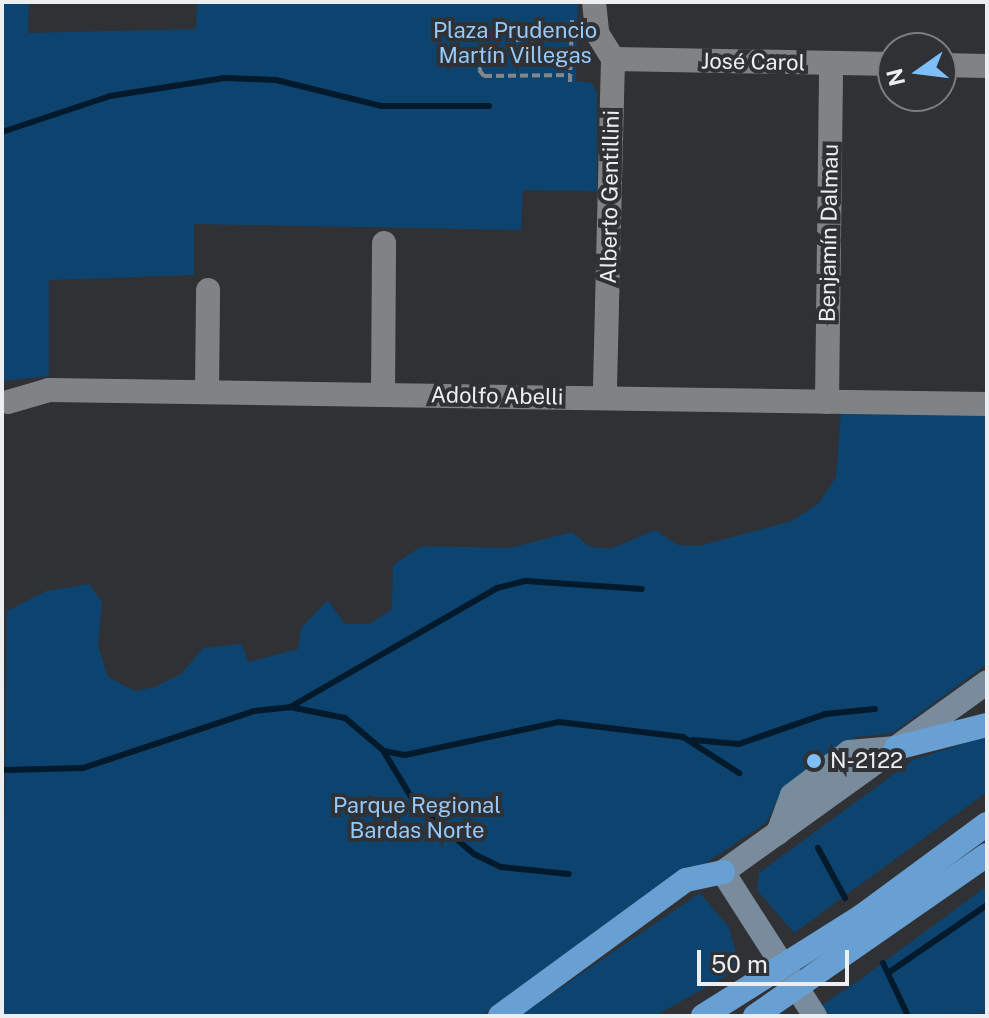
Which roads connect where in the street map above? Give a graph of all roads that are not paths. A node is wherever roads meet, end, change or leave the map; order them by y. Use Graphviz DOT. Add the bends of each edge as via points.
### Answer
graph roads {
  1 [pos="594,2"];
  2 [pos="613,59"];
  3 [pos="831,63"];
  4 [pos="877,64"];
  5 [pos="957,65"];
  6 [pos="987,66"];
  7 [pos="384,243"];
  8 [pos="208,290"];
  9 [pos="207,392"];
  10 [pos="383,394"];
  11 [pos="605,397"];
  12 [pos="8,402"];
  13 [pos="827,402"];
  14 [pos="987,404"];
  15 [pos="987,682"];
  16 [pos="987,725"];
  17 [pos="896,748"];
  18 [pos="987,824"];
  19 [pos="987,855"];
  20 [pos="723,872"];
  21 [pos="500,1016"];
  22 [pos="703,1016"];
  23 [pos="755,1016"];
  24 [pos="815,1016"];
  1 -- 2 [label="street, Alberto Gentillini" via="597,33"];
  2 -- 3 [label="street, José Carol"];
  2 -- 11 [label="street, Alberto Gentillini"];
  3 -- 4 [label="street, José Carol"];
  3 -- 13 [label="street, Benjamín Dalmau"];
  5 -- 6 [label="street"];
  7 -- 10 [label="street"];
  8 -- 9 [label="street"];
  9 -- 10 [label="street, Adolfo Abelli"];
  9 -- 12 [label="street, Adolfo Abelli" via="49,390"];
  10 -- 11 [label="street, Adolfo Abelli"];
  11 -- 13 [label="street, Adolfo Abelli"];
  13 -- 14 [label="street, Adolfo Abelli"];
  15 -- 17 [label="main road"];
  16 -- 17 [label="highway"];
  17 -- 20 [label="main road" via="849,752 792,795 778,833"];
  18 -- 22 [label="highway" via="862,916"];
  19 -- 23 [label="highway"];
  20 -- 21 [label="highway" via="686,880"];
  20 -- 24 [label="main road"];
}
